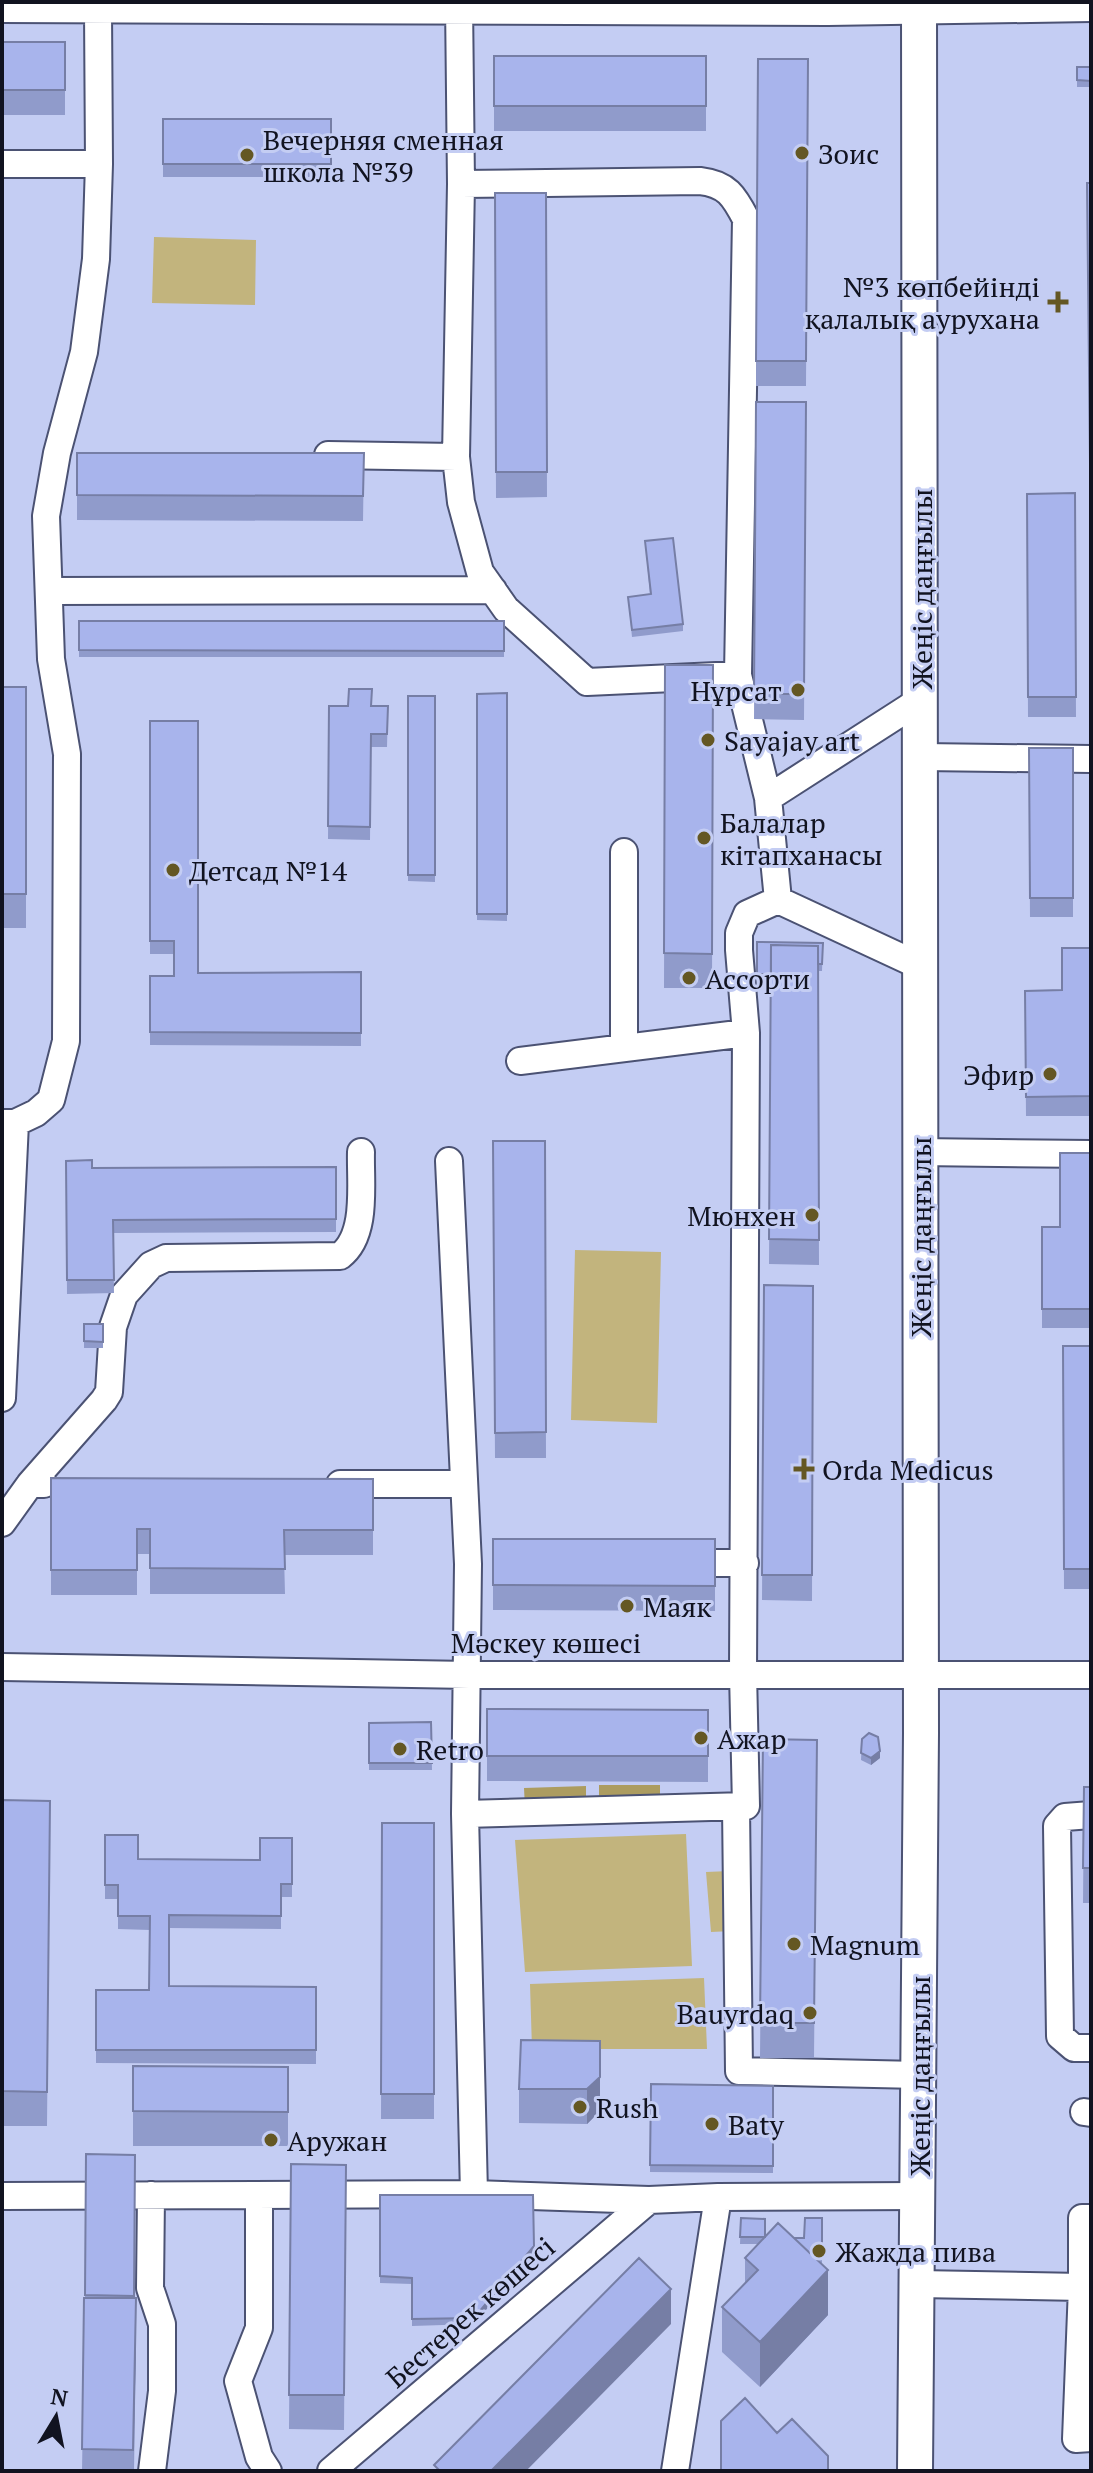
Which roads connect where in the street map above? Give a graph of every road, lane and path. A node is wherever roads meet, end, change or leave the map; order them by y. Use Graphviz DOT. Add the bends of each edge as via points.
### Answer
graph roads {
  1 [pos="919,5"];
  2 [pos="459,7"];
  3 [pos="1091,8"];
  4 [pos="2,9"];
  5 [pos="98,10"];
  6 [pos="2,164"];
  7 [pos="99,164"];
  8 [pos="461,184"];
  9 [pos="57,453"];
  10 [pos="89,453"];
  11 [pos="296,455"];
  12 [pos="456,457"];
  13 [pos="493,590"];
  14 [pos="50,591"];
  15 [pos="738,675"];
  16 [pos="922,699"];
  17 [pos="922,757"];
  18 [pos="1091,759"];
  19 [pos="768,798"];
  20 [pos="624,852"];
  21 [pos="778,900"];
  22 [pos="920,966"];
  23 [pos="746,1033"];
  24 [pos="624,1048"];
  25 [pos="520,1061"];
  26 [pos="8,1123"];
  27 [pos="361,1152"];
  28 [pos="919,1152"];
  29 [pos="1091,1154"];
  30 [pos="449,1161"];
  31 [pos="2,1398"];
  32 [pos="30,1484"];
  33 [pos="76,1484"];
  34 [pos="309,1484"];
  35 [pos="464,1484"];
  36 [pos="2,1523"];
  37 [pos="652,1563"];
  38 [pos="745,1563"];
  39 [pos="468,1564"];
  40 [pos="499,1564"];
  41 [pos="2,1667"];
  42 [pos="743,1673"];
  43 [pos="921,1673"];
  44 [pos="469,1675"];
  45 [pos="1091,1675"];
  46 [pos="736,1806"];
  47 [pos="465,1814"];
  48 [pos="1091,1815"];
  49 [pos="1091,2048"];
  50 [pos="919,2075"];
  51 [pos="474,2194"];
  52 [pos="151,2195"];
  53 [pos="2,2196"];
  54 [pos="259,2196"];
  55 [pos="918,2196"];
  56 [pos="718,2197"];
  57 [pos="649,2200"];
  58 [pos="1091,2218"];
  59 [pos="918,2284"];
  60 [pos="1082,2287"];
  61 [pos="1091,2438"];
  62 [pos="152,2471"];
  63 [pos="268,2471"];
  64 [pos="331,2471"];
  65 [pos="675,2471"];
  66 [pos="915,2471"];
  1 -- 2 [label="street" via="887,12"];
  1 -- 3 [label="street"];
  1 -- 16 [label="main road, Жеңіс даңғылы"];
  2 -- 5 [label="street"];
  2 -- 8 [label="street"];
  4 -- 5 [label="street"];
  5 -- 7 [label="street"];
  6 -- 7 [label="street"];
  7 -- 9 [label="street" via="96,259 84,352"];
  8 -- 12 [label="street"];
  8 -- 15 [label="street" via="700,181 731,191 746,219"];
  9 -- 10 [label="street"];
  9 -- 14 [label="street" via="46,516"];
  11 -- 12 [label="street"];
  12 -- 13 [label="street" via="461,502 480,572"];
  13 -- 14 [label="street"];
  13 -- 15 [label="street" via="506,609 587,682"];
  14 -- 26 [label="street" via="51,659 67,754 66,1041 51,1100 36,1113"];
  15 -- 19 [label="street"];
  16 -- 17 [label="main road, Жеңіс даңғылы"];
  16 -- 19 [label="street"];
  17 -- 18 [label="street"];
  17 -- 22 [label="main road, Жеңіс даңғылы"];
  19 -- 21 [label="street"];
  20 -- 24 [label="street"];
  21 -- 22 [label="street"];
  21 -- 23 [label="street" via="747,914 739,933"];
  22 -- 28 [label="main road, Жеңіс даңғылы"];
  23 -- 24 [label="street"];
  23 -- 38 [label="street"];
  24 -- 25 [label="street"];
  26 -- 31 [label="street"];
  27 -- 32 [label="street" via="358,1227 340,1256 166,1258 133,1282 113,1327 109,1392"];
  28 -- 29 [label="street"];
  28 -- 43 [label="main road, Жеңіс даңғылы"];
  30 -- 35 [label="street"];
  32 -- 33 [label="street"];
  32 -- 36 [label="street"];
  34 -- 35 [label="street"];
  35 -- 39 [label="street"];
  37 -- 38 [label="street"];
  38 -- 42 [label="street"];
  39 -- 40 [label="street"];
  39 -- 44 [label="street"];
  41 -- 44 [label="street, Мәскеу көшесі"];
  42 -- 43 [label="street, Мәскеу көшесі"];
  42 -- 44 [label="street, Мәскеу көшесі"];
  42 -- 46 [label="street" via="746,1806"];
  43 -- 45 [label="street, Мәскеу көшесі"];
  43 -- 50 [label="main road, Жеңіс даңғылы"];
  44 -- 47 [label="street"];
  46 -- 47 [label="street"];
  46 -- 50 [label="street" via="739,2071"];
  47 -- 51 [label="street"];
  48 -- 49 [label="street" via="1065,1817 1057,1826 1060,2036 1074,2048"];
  50 -- 55 [label="main road, Жеңіс даңғылы"];
  51 -- 54 [label="street"];
  51 -- 57 [label="street"];
  52 -- 53 [label="street"];
  52 -- 54 [label="street"];
  52 -- 62 [label="street" via="150,2288 162,2324 162,2391"];
  54 -- 63 [label="street" via="259,2328 238,2381 259,2457"];
  55 -- 56 [label="street"];
  55 -- 59 [label="main road, Жеңіс даңғылы"];
  56 -- 57 [label="street"];
  56 -- 65 [label="street"];
  57 -- 64 [label="street, Бестерек көшесі"];
  58 -- 60 [label="street" via="1082,2218"];
  59 -- 60 [label="street"];
  59 -- 66 [label="main road, Жеңіс даңғылы"];
  60 -- 61 [label="street" via="1076,2439"];
}
